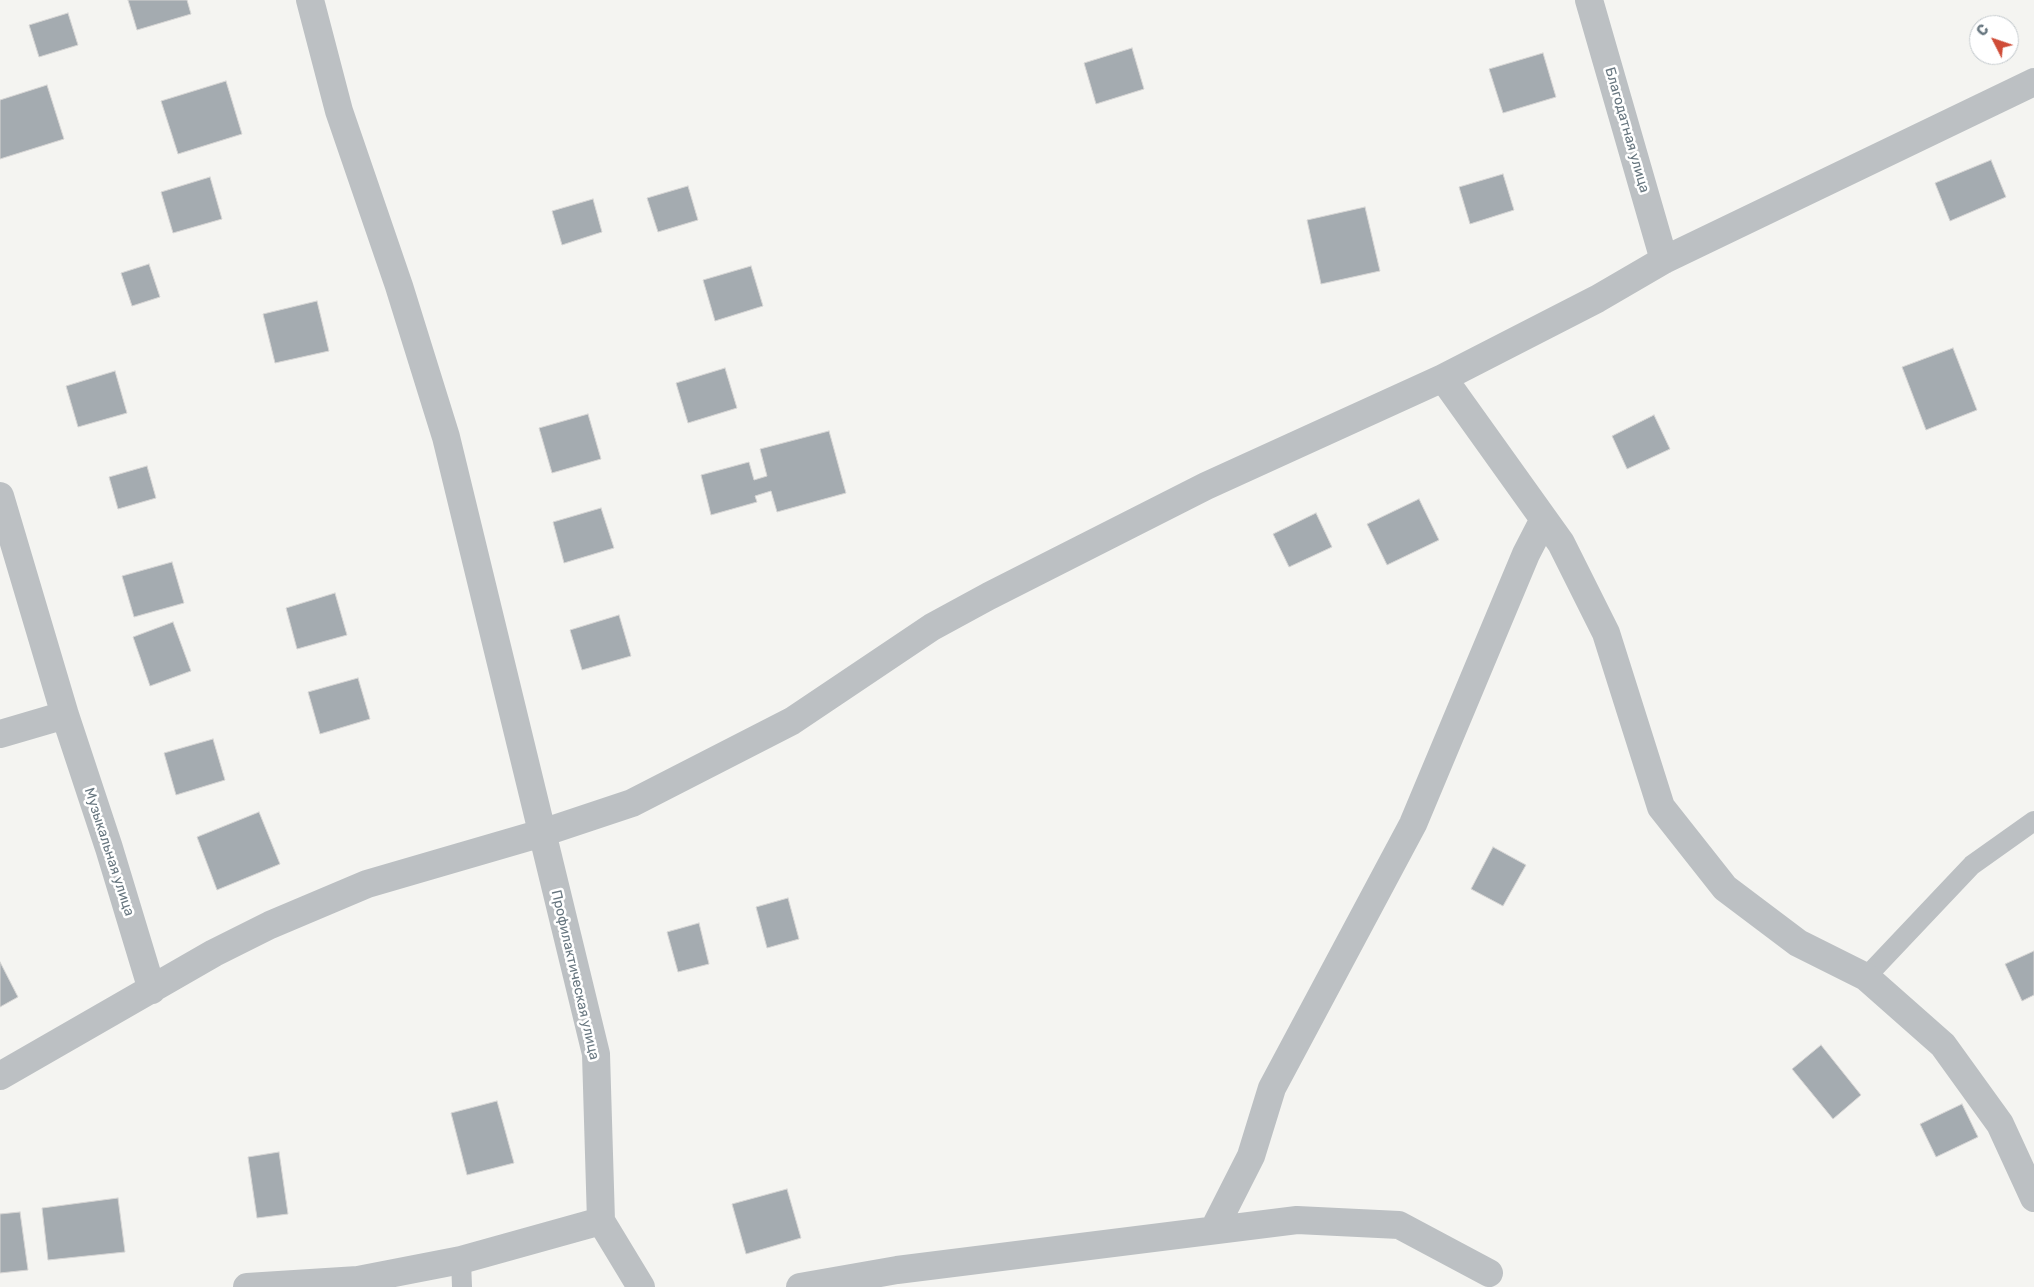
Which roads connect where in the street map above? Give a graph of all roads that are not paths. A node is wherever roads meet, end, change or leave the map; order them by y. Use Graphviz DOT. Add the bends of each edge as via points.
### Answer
graph roads {
  1 [pos="310,0"];
  2 [pos="1589,0"];
  3 [pos="2034,82"];
  4 [pos="1664,260"];
  5 [pos="1443,378"];
  6 [pos="0,496"];
  7 [pos="1543,521"];
  8 [pos="65,716"];
  9 [pos="0,734"];
  10 [pos="2034,821"];
  11 [pos="542,833"];
  12 [pos="1866,977"];
  13 [pos="152,990"];
  14 [pos="0,1076"];
  15 [pos="2034,1198"];
  16 [pos="601,1222"];
  17 [pos="1214,1229"];
  18 [pos="461,1260"];
  19 [pos="1489,1273"];
  20 [pos="247,1287"];
  21 [pos="462,1287"];
  22 [pos="642,1287"];
  23 [pos="800,1287"];
  1 -- 11 [label="street, Профилактическая улица" via="339,110 446,437"];
  2 -- 4 [label="street, Благодатная улица"];
  3 -- 4 [label="street"];
  4 -- 5 [label="street" via="1597,299"];
  5 -- 7 [label="street"];
  5 -- 11 [label="street" via="1206,486 981,600 932,627 792,721 632,803"];
  6 -- 8 [label="street, Музыкальная улица"];
  7 -- 12 [label="street" via="1560,544 1606,633 1660,807 1725,888 1798,943"];
  7 -- 17 [label="street" via="1526,554 1414,824 1272,1088 1251,1156"];
  8 -- 9 [label="street"];
  8 -- 13 [label="street, Музыкальная улица"];
  10 -- 12 [label="lane" via="1972,865"];
  11 -- 13 [label="street" via="368,884 270,925"];
  11 -- 16 [label="street, Профилактическая улица" via="596,1054"];
  12 -- 15 [label="street" via="1943,1045 2000,1124"];
  13 -- 14 [label="street"];
  16 -- 18 [label="street"];
  16 -- 22 [label="street"];
  17 -- 19 [label="street" via="1297,1220 1399,1225"];
  17 -- 23 [label="street" via="897,1270"];
  18 -- 20 [label="street" via="358,1280"];
  18 -- 21 [label="lane"];
}
